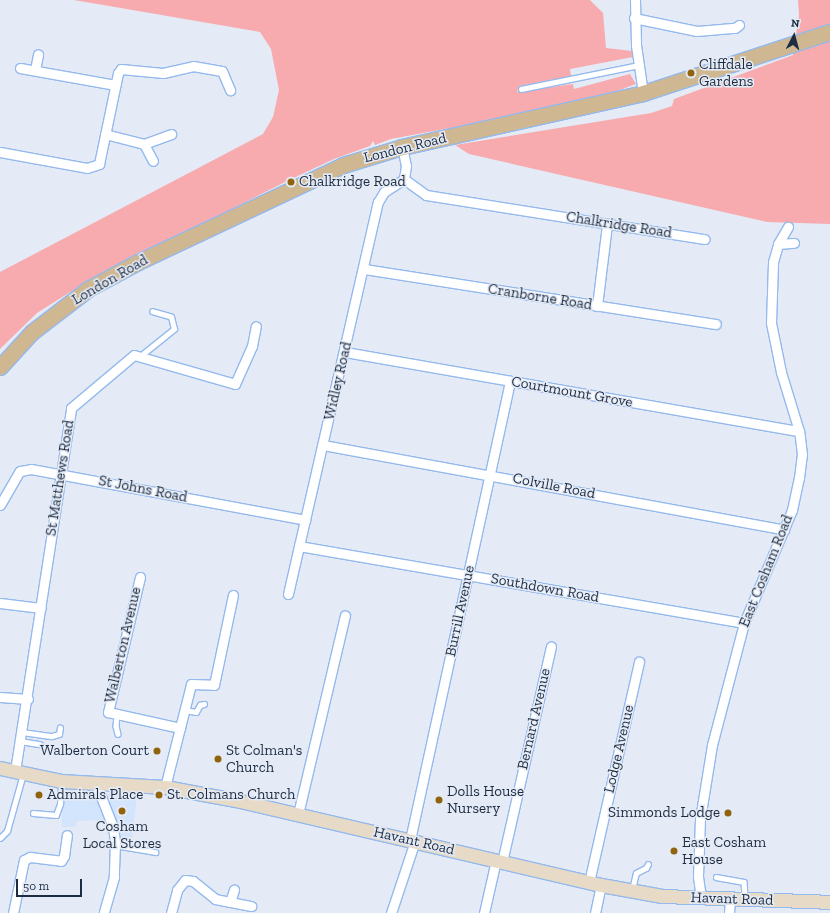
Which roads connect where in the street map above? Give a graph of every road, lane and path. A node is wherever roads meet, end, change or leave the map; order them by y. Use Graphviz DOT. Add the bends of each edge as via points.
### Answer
graph roads {
  1 [pos="636,0"];
  2 [pos="634,18"];
  3 [pos="740,25"];
  4 [pos="830,32"];
  5 [pos="38,54"];
  6 [pos="639,65"];
  7 [pos="20,68"];
  8 [pos="35,70"];
  9 [pos="115,85"];
  10 [pos="521,89"];
  11 [pos="230,90"];
  12 [pos="643,93"];
  13 [pos="105,134"];
  14 [pos="171,134"];
  15 [pos="144,144"];
  16 [pos="402,147"];
  17 [pos="0,152"];
  18 [pos="153,161"];
  19 [pos="404,179"];
  20 [pos="607,224"];
  21 [pos="788,227"];
  22 [pos="705,238"];
  23 [pos="794,243"];
  24 [pos="778,244"];
  25 [pos="364,270"];
  26 [pos="597,306"];
  27 [pos="153,312"];
  28 [pos="716,324"];
  29 [pos="256,326"];
  30 [pos="345,352"];
  31 [pos="139,356"];
  32 [pos="0,367"];
  33 [pos="510,381"];
  34 [pos="799,431"];
  35 [pos="323,445"];
  36 [pos="61,474"];
  37 [pos="489,474"];
  38 [pos="0,505"];
  39 [pos="305,520"];
  40 [pos="784,530"];
  41 [pos="299,546"];
  42 [pos="468,574"];
  43 [pos="140,577"];
  44 [pos="233,594"];
  45 [pos="288,594"];
  46 [pos="0,603"];
  47 [pos="41,608"];
  48 [pos="345,615"];
  49 [pos="744,623"];
  50 [pos="551,647"];
  51 [pos="639,662"];
  52 [pos="0,697"];
  53 [pos="28,699"];
  54 [pos="204,704"];
  55 [pos="185,710"];
  56 [pos="117,715"];
  57 [pos="60,728"];
  58 [pos="180,728"];
  59 [pos="118,734"];
  60 [pos="21,736"];
  61 [pos="40,744"];
  62 [pos="0,768"];
  63 [pos="19,772"];
  64 [pos="61,781"];
  65 [pos="96,784"];
  66 [pos="165,787"];
  67 [pos="33,813"];
  68 [pos="298,814"];
  69 [pos="67,835"];
  70 [pos="0,838"];
  71 [pos="413,841"];
  72 [pos="115,845"];
  73 [pos="155,852"];
  74 [pos="499,861"];
  75 [pos="648,864"];
  76 [pos="716,877"];
  77 [pos="595,884"];
  78 [pos="234,890"];
  79 [pos="632,891"];
  80 [pos="701,898"];
  81 [pos="730,899"];
  82 [pos="745,900"];
  83 [pos="230,902"];
  84 [pos="830,902"];
  85 [pos="251,906"];
  86 [pos="13,913"];
  87 [pos="104,913"];
  88 [pos="171,913"];
  89 [pos="391,913"];
  90 [pos="484,913"];
  91 [pos="595,913"];
  92 [pos="729,913"];
  1 -- 2 [label="street"];
  2 -- 3 [label="street" via="697,31 735,28"];
  2 -- 6 [label="street"];
  4 -- 12 [label="main road, London Road"];
  5 -- 8 [label="street"];
  6 -- 10 [label="lane"];
  6 -- 12 [label="street"];
  7 -- 8 [label="street"];
  8 -- 9 [label="street"];
  9 -- 11 [label="street" via="118,73 122,69 163,73 193,66 224,67"];
  9 -- 13 [label="street"];
  12 -- 16 [label="main road, London Road"];
  13 -- 15 [label="street"];
  13 -- 17 [label="street" via="99,164 93,168"];
  14 -- 15 [label="street"];
  15 -- 18 [label="street"];
  16 -- 19 [label="street" via="406,166"];
  16 -- 32 [label="main road, London Road" via="343,165 88,289 32,332"];
  19 -- 20 [label="street, Chalkridge Road" via="426,195"];
  19 -- 25 [label="street, Widley Road" via="384,192 378,202"];
  20 -- 22 [label="street, Chalkridge Road"];
  20 -- 26 [label="street"];
  21 -- 24 [label="street, East Cosham Road"];
  23 -- 24 [label="street"];
  24 -- 34 [label="street, East Cosham Road" via="773,262 771,323 781,372"];
  25 -- 26 [label="street, Cranborne Road"];
  25 -- 30 [label="street, Widley Road"];
  26 -- 28 [label="street, Cranborne Road"];
  27 -- 31 [label="lane" via="171,317 174,329"];
  29 -- 31 [label="street" via="252,346 236,384"];
  30 -- 33 [label="street, Courtmount Grove"];
  30 -- 35 [label="street, Widley Road"];
  31 -- 36 [label="street, St Matthews Road" via="134,355 71,408"];
  33 -- 34 [label="street, Courtmount Grove"];
  33 -- 37 [label="street, Burrill Avenue"];
  34 -- 40 [label="street, East Cosham Road" via="802,454 799,478"];
  35 -- 37 [label="street, Colville Road"];
  35 -- 39 [label="street, Widley Road"];
  36 -- 38 [label="street, St Johns Road" via="31,469 20,471"];
  36 -- 39 [label="street, St Johns Road"];
  36 -- 47 [label="street, St Matthews Road"];
  37 -- 40 [label="street, Colville Road"];
  37 -- 42 [label="street, Burrill Avenue"];
  39 -- 41 [label="street, Widley Road"];
  40 -- 49 [label="street, East Cosham Road" via="762,576"];
  41 -- 42 [label="street, Southdown Road"];
  41 -- 45 [label="street, Widley Road"];
  42 -- 49 [label="street, Southdown Road"];
  42 -- 71 [label="street, Burrill Avenue"];
  43 -- 56 [label="street, Walberton Avenue" via="108,709 110,713"];
  44 -- 55 [label="street" via="214,685 191,684"];
  46 -- 47 [label="street"];
  47 -- 53 [label="street, St Matthews Road"];
  48 -- 68 [label="street"];
  49 -- 80 [label="street, East Cosham Road" via="703,789 698,869"];
  50 -- 74 [label="street, Bernard Avenue"];
  51 -- 77 [label="street, Lodge Avenue"];
  52 -- 53 [label="street"];
  53 -- 60 [label="street, St Matthews Road"];
  54 -- 55 [label="lane" via="200,705 196,712"];
  55 -- 58 [label="street"];
  56 -- 58 [label="street, Walberton Avenue"];
  56 -- 59 [label="lane"];
  57 -- 60 [label="lane" via="59,734 52,736"];
  58 -- 66 [label="street"];
  60 -- 61 [label="lane"];
  60 -- 63 [label="street, St Matthews Road"];
  62 -- 63 [label="street, Havant Road"];
  63 -- 64 [label="street, Havant Road"];
  63 -- 70 [label="lane" via="7,831"];
  64 -- 65 [label="street, Havant Road"];
  64 -- 67 [label="lane" via="58,813 53,816"];
  65 -- 66 [label="street, Havant Road"];
  65 -- 72 [label="street" via="113,827"];
  66 -- 68 [label="street, Havant Road"];
  68 -- 71 [label="street, Havant Road"];
  69 -- 86 [label="street" via="61,861 30,857 24,860"];
  71 -- 74 [label="street, Havant Road"];
  71 -- 89 [label="street, Burrill Avenue"];
  72 -- 73 [label="lane"];
  72 -- 87 [label="street" via="114,877"];
  74 -- 77 [label="street, Havant Road"];
  74 -- 90 [label="street, Bernard Avenue"];
  75 -- 79 [label="lane" via="636,873"];
  76 -- 82 [label="lane" via="744,882"];
  77 -- 79 [label="street, Havant Road"];
  77 -- 91 [label="street, Lodge Avenue"];
  78 -- 83 [label="street"];
  79 -- 80 [label="street, Havant Road"];
  80 -- 81 [label="street, Havant Road"];
  81 -- 82 [label="street, Havant Road"];
  81 -- 92 [label="street"];
  82 -- 84 [label="street, Havant Road"];
  83 -- 85 [label="street"];
  83 -- 88 [label="street" via="215,899 189,880 182,882 177,890"];
}
